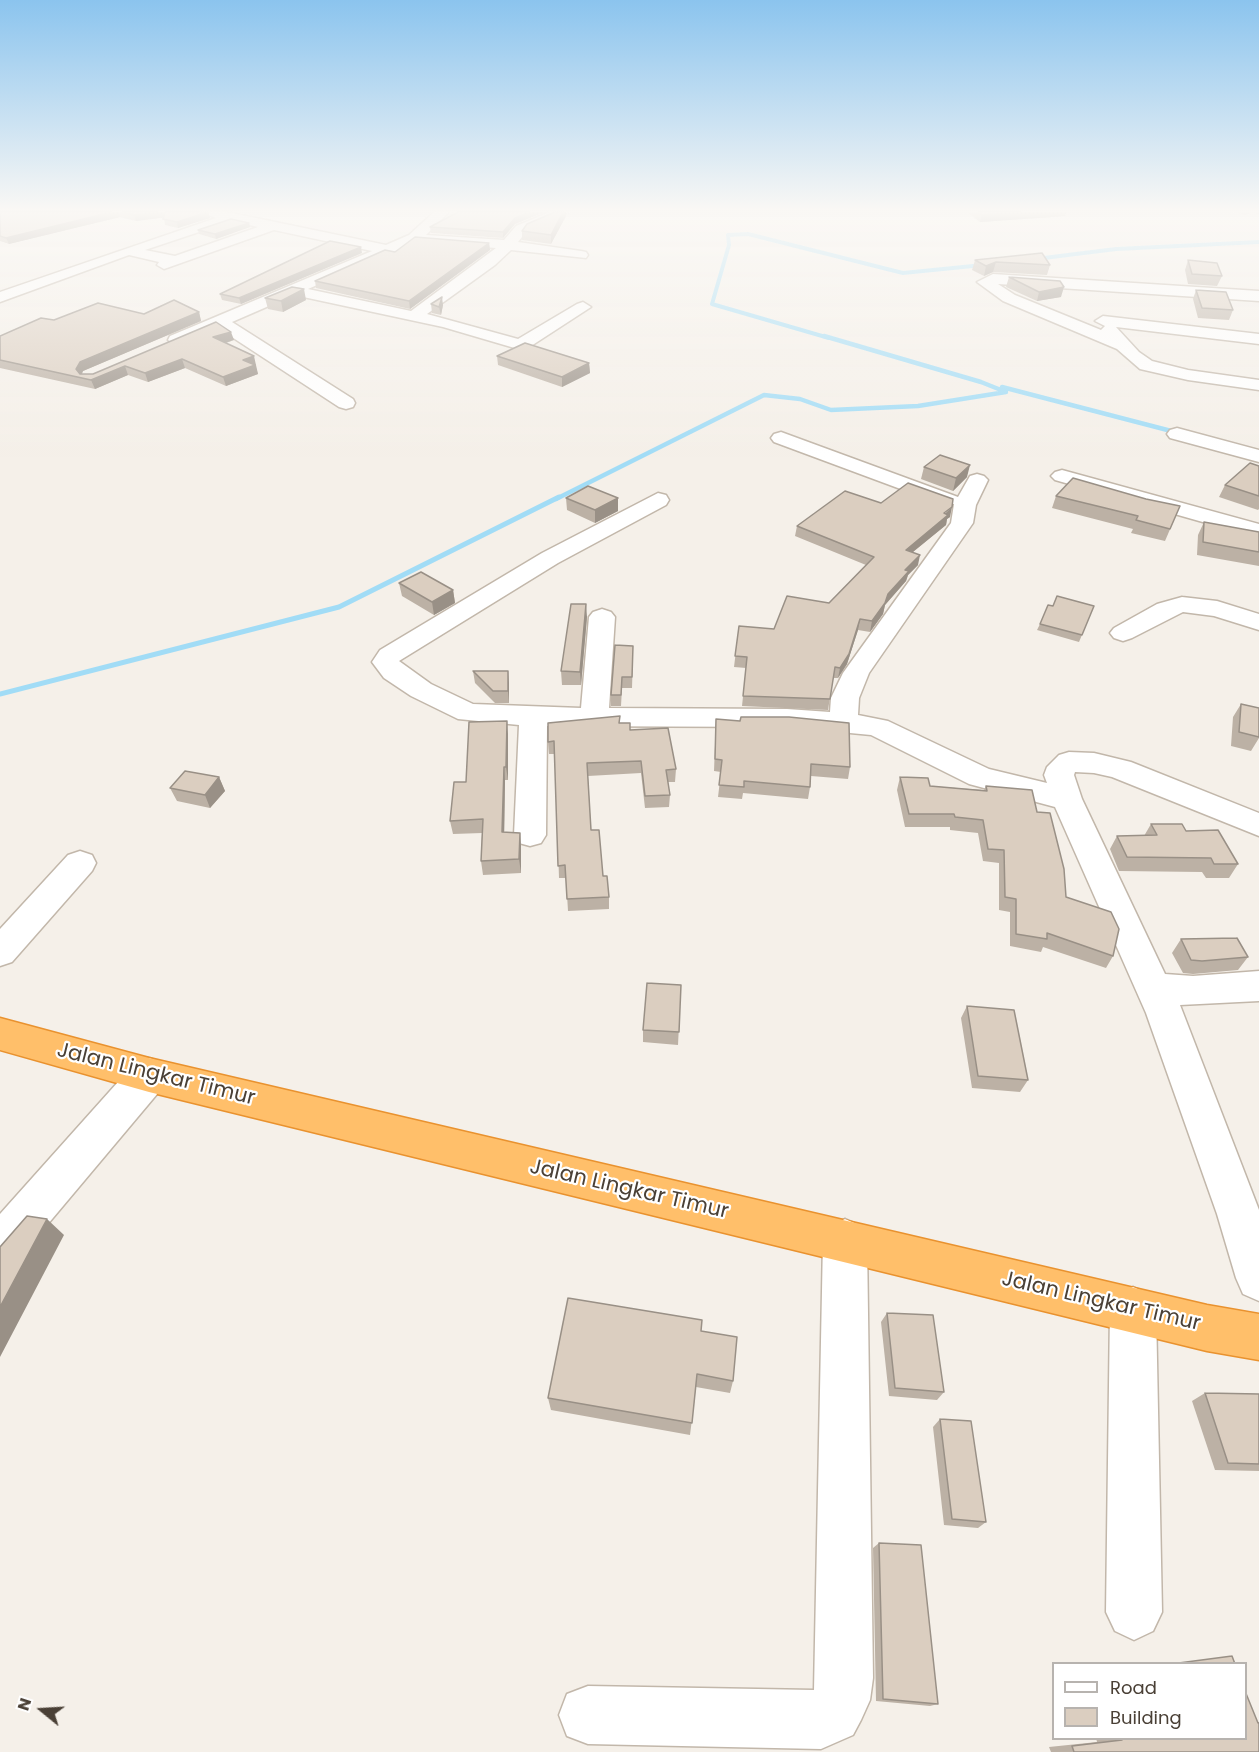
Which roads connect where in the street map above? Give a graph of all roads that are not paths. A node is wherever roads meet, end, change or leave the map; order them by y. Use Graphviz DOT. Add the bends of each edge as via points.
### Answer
graph roads {
  1 [pos="282,294"];
  2 [pos="309,294"];
  3 [pos="445,294"];
  4 [pos="1003,294"];
  5 [pos="1080,294"];
  6 [pos="1105,294"];
  7 [pos="1230,294"];
  8 [pos="1093,296"];
  9 [pos="1259,296"];
  10 [pos="583,306"];
  11 [pos="414,316"];
  12 [pos="219,321"];
  13 [pos="1103,321"];
  14 [pos="1234,336"];
  15 [pos="1259,339"];
  16 [pos="1122,345"];
  17 [pos="158,348"];
  18 [pos="1250,384"];
  19 [pos="346,403"];
  20 [pos="1177,434"];
  21 [pos="781,438"];
  22 [pos="1259,456"];
  23 [pos="1062,476"];
  24 [pos="977,480"];
  25 [pos="658,500"];
  26 [pos="965,505"];
  27 [pos="1259,531"];
  28 [pos="602,617"];
  29 [pos="1259,622"];
  30 [pos="1123,633"];
  31 [pos="533,717"];
  32 [pos="594,717"];
  33 [pos="844,722"];
  34 [pos="1067,799"];
  35 [pos="1259,825"];
  36 [pos="530,835"];
  37 [pos="80,863"];
  38 [pos="0,952"];
  39 [pos="1259,986"];
  40 [pos="1154,988"];
  41 [pos="0,1034"];
  42 [pos="149,1075"];
  43 [pos="845,1241"];
  44 [pos="0,1247"];
  45 [pos="1259,1278"];
  46 [pos="1133,1310"];
  47 [pos="1259,1337"];
  48 [pos="1134,1612"];
  49 [pos="588,1715"];
  1 -- 12 [label="street"];
  2 -- 11 [label="street"];
  3 -- 11 [label="street"];
  4 -- 16 [label="street"];
  5 -- 8 [label="street"];
  6 -- 8 [label="street"];
  7 -- 9 [label="street"];
  8 -- 13 [label="street"];
  10 -- 11 [label="street" via="521,344"];
  12 -- 17 [label="street"];
  12 -- 19 [label="street"];
  13 -- 14 [label="street"];
  13 -- 16 [label="street"];
  14 -- 15 [label="street"];
  14 -- 18 [label="street"];
  16 -- 18 [label="street" via="1139,361 1161,370"];
  20 -- 22 [label="street"];
  21 -- 26 [label="street"];
  23 -- 27 [label="street"];
  24 -- 26 [label="street"];
  25 -- 31 [label="street" via="550,558 389,656 386,662 394,672 468,713"];
  26 -- 33 [label="street" via="962,523 856,673 845,698"];
  28 -- 32 [label="street"];
  29 -- 30 [label="street" via="1182,604"];
  31 -- 32 [label="street"];
  31 -- 36 [label="street"];
  32 -- 33 [label="street"];
  33 -- 34 [label="street" via="878,727 980,777"];
  34 -- 35 [label="street" via="1059,775 1062,768 1070,762 1094,763 1120,769"];
  34 -- 40 [label="street"];
  37 -- 38 [label="street"];
  39 -- 40 [label="street" via="1193,991"];
  40 -- 45 [label="street"];
  41 -- 42 [label="highway, Jalan Lingkar Timur"];
  42 -- 43 [label="highway, Jalan Lingkar Timur"];
  42 -- 44 [label="street"];
  43 -- 46 [label="highway, Jalan Lingkar Timur"];
  43 -- 49 [label="street" via="841,1700 832,1714 821,1720"];
  46 -- 47 [label="highway, Jalan Lingkar Timur"];
  46 -- 48 [label="street"];
}
